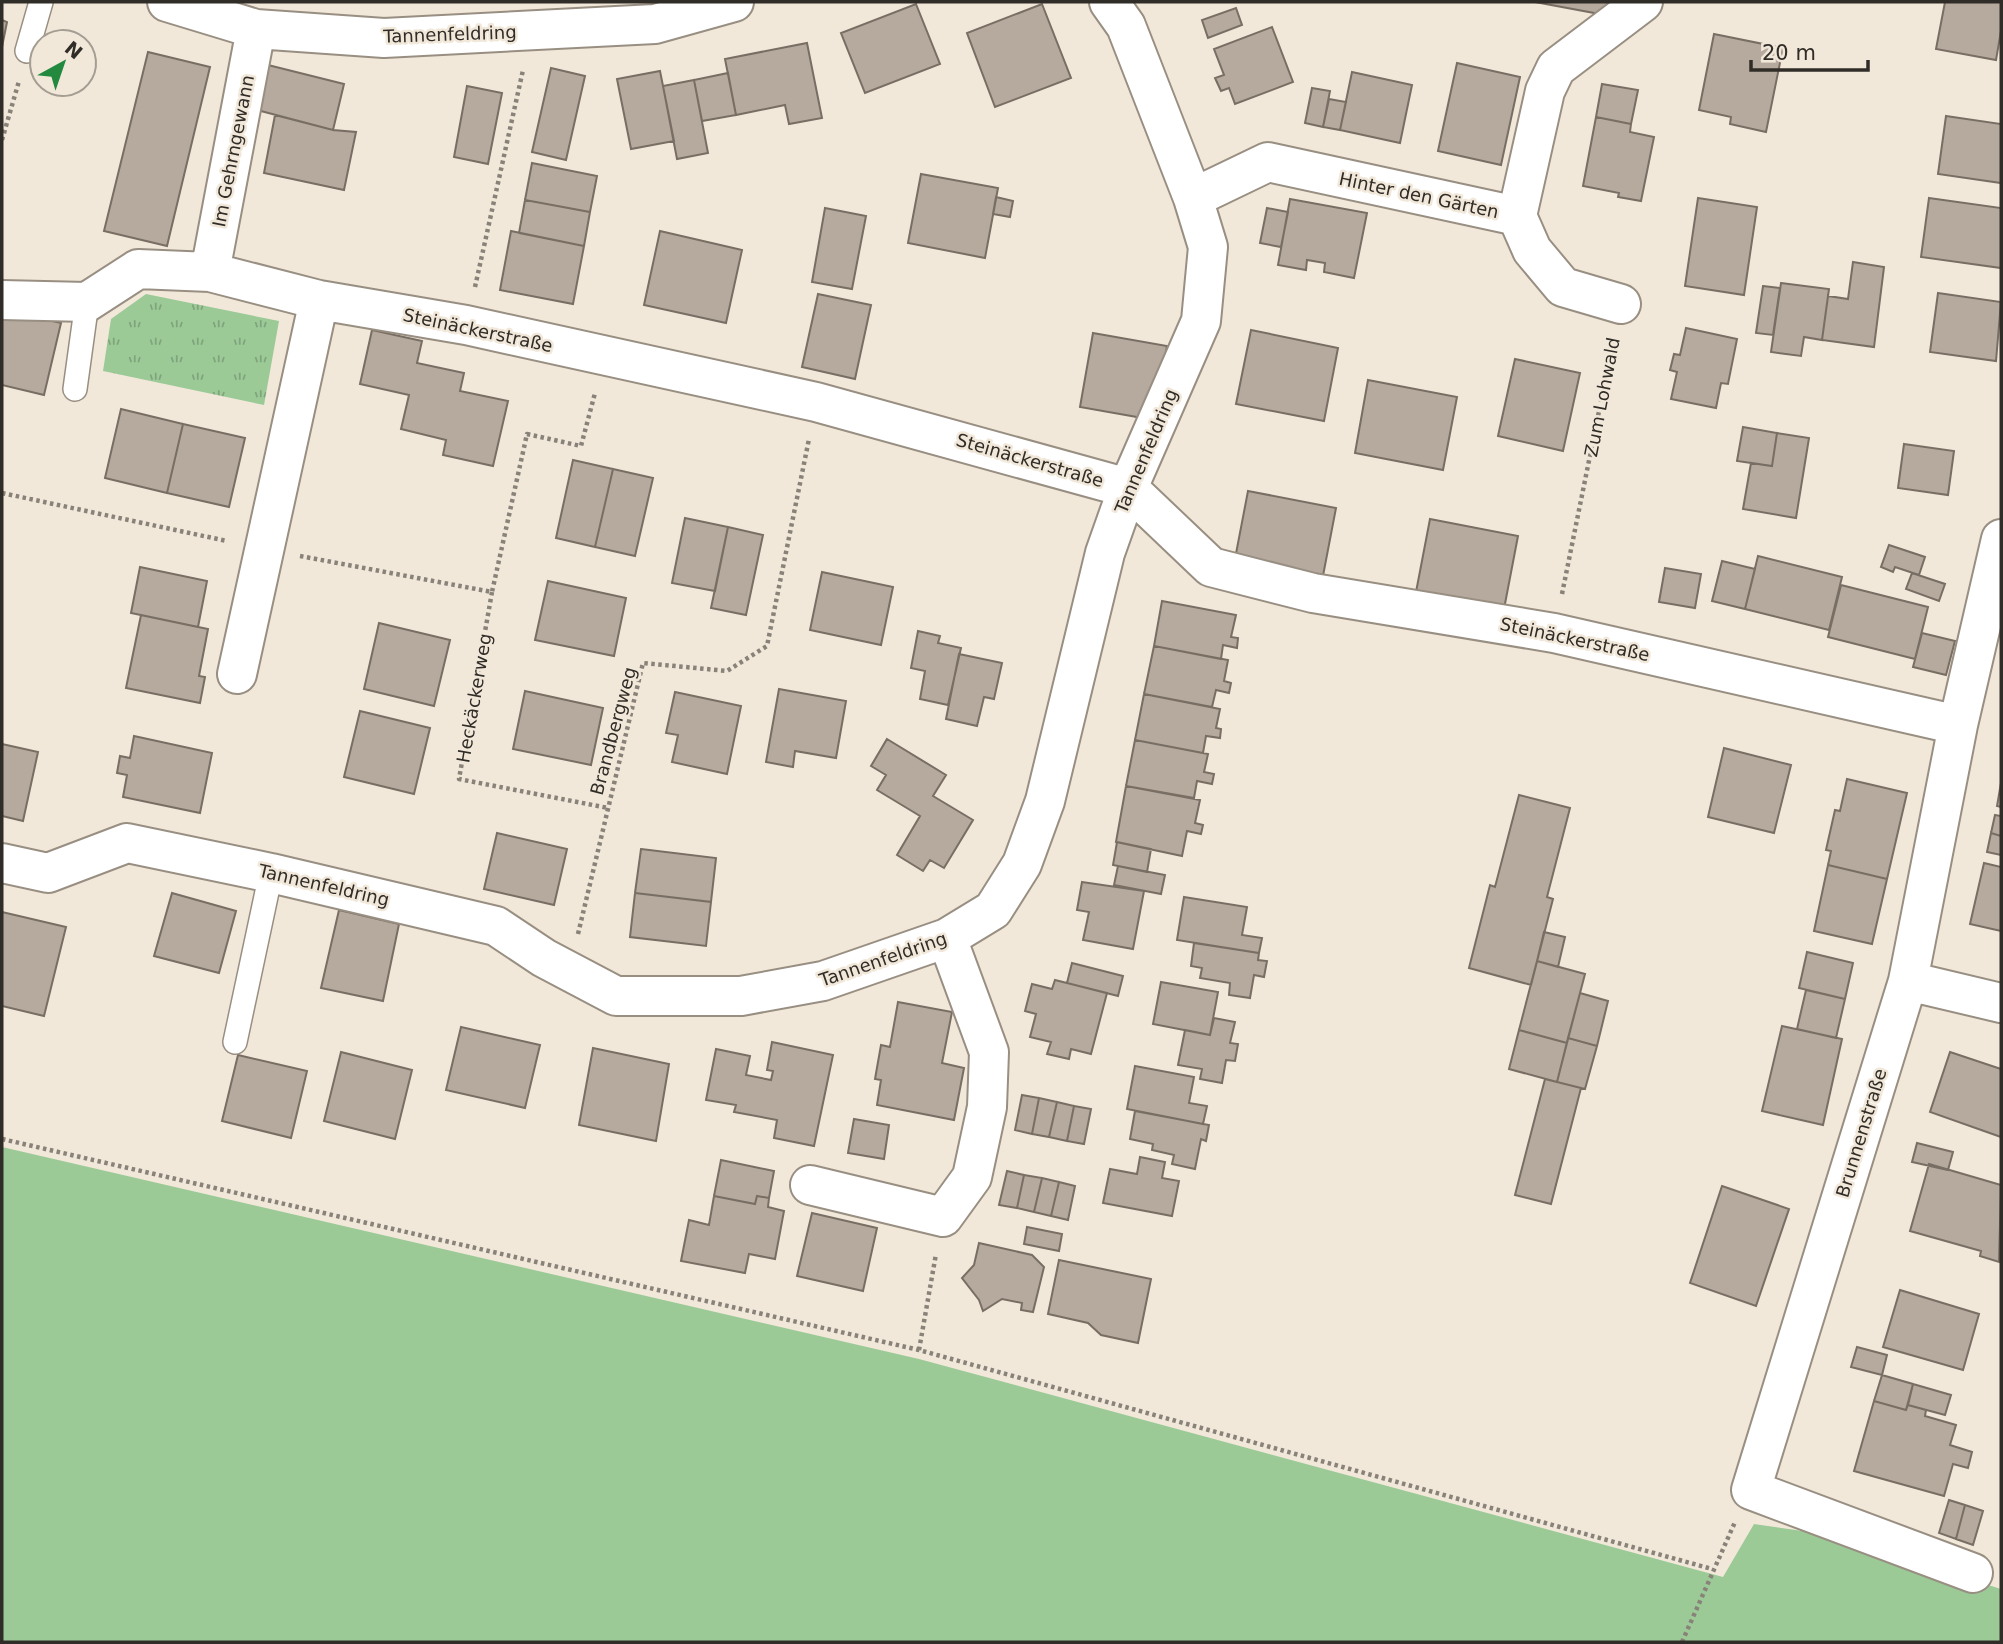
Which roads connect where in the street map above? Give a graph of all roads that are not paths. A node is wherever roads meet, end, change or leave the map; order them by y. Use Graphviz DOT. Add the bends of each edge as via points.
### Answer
graph roads {
  1 [pos="41,2"];
  2 [pos="167,2"];
  3 [pos="734,2"];
  4 [pos="1109,2"];
  5 [pos="1643,2"];
  6 [pos="256,29"];
  7 [pos="27,51"];
  8 [pos="1193,198"];
  9 [pos="1517,216"];
  10 [pos="210,272"];
  11 [pos="2,300"];
  12 [pos="319,300"];
  13 [pos="86,302"];
  14 [pos="1621,304"];
  15 [pos="75,389"];
  16 [pos="1128,488"];
  17 [pos="2001,539"];
  18 [pos="237,674"];
  19 [pos="1958,724"];
  20 [pos="2,863"];
  21 [pos="271,873"];
  22 [pos="947,938"];
  23 [pos="1908,981"];
  24 [pos="2001,1003"];
  25 [pos="235,1042"];
  26 [pos="810,1185"];
  27 [pos="1973,1573"];
  1 -- 7 [label="lane"];
  2 -- 6 [label="street, Tannenfeldring"];
  3 -- 6 [label="street, Tannenfeldring" via="655,24 384,38"];
  4 -- 8 [label="street, Tannenfeldring" via="1126,26"];
  5 -- 9 [label="street, Hinter den Gärten" via="1556,68 1545,91"];
  6 -- 10 [label="street, Im Gehrngewann"];
  8 -- 9 [label="street, Hinter den Gärten" via="1268,162"];
  8 -- 16 [label="street, Tannenfeldring" via="1208,247 1201,321"];
  9 -- 14 [label="street" via="1532,250 1563,287"];
  10 -- 12 [label="street, Steinäckerstraße"];
  10 -- 13 [label="street, Steinäckerstraße" via="138,269"];
  11 -- 13 [label="street"];
  12 -- 16 [label="street, Steinäckerstraße" via="466,325 816,402"];
  12 -- 18 [label="street"];
  13 -- 15 [label="lane"];
  16 -- 19 [label="street, Steinäckerstraße" via="1211,567 1313,593 1554,632"];
  16 -- 22 [label="street, Tannenfeldring" via="1105,552 1045,801 1022,864 993,910"];
  17 -- 19 [label="street, Brunnenstraße"];
  19 -- 23 [label="street, Brunnenstraße"];
  20 -- 21 [label="street, Tannenfeldring" via="48,873 127,843"];
  21 -- 22 [label="street, Tannenfeldring" via="496,926 616,996 741,996 823,981"];
  21 -- 25 [label="lane"];
  22 -- 26 [label="street" via="989,1052 987,1107 972,1177 943,1217"];
  23 -- 24 [label="street"];
  23 -- 27 [label="street, Brunnenstraße" via="1751,1490"];
}
